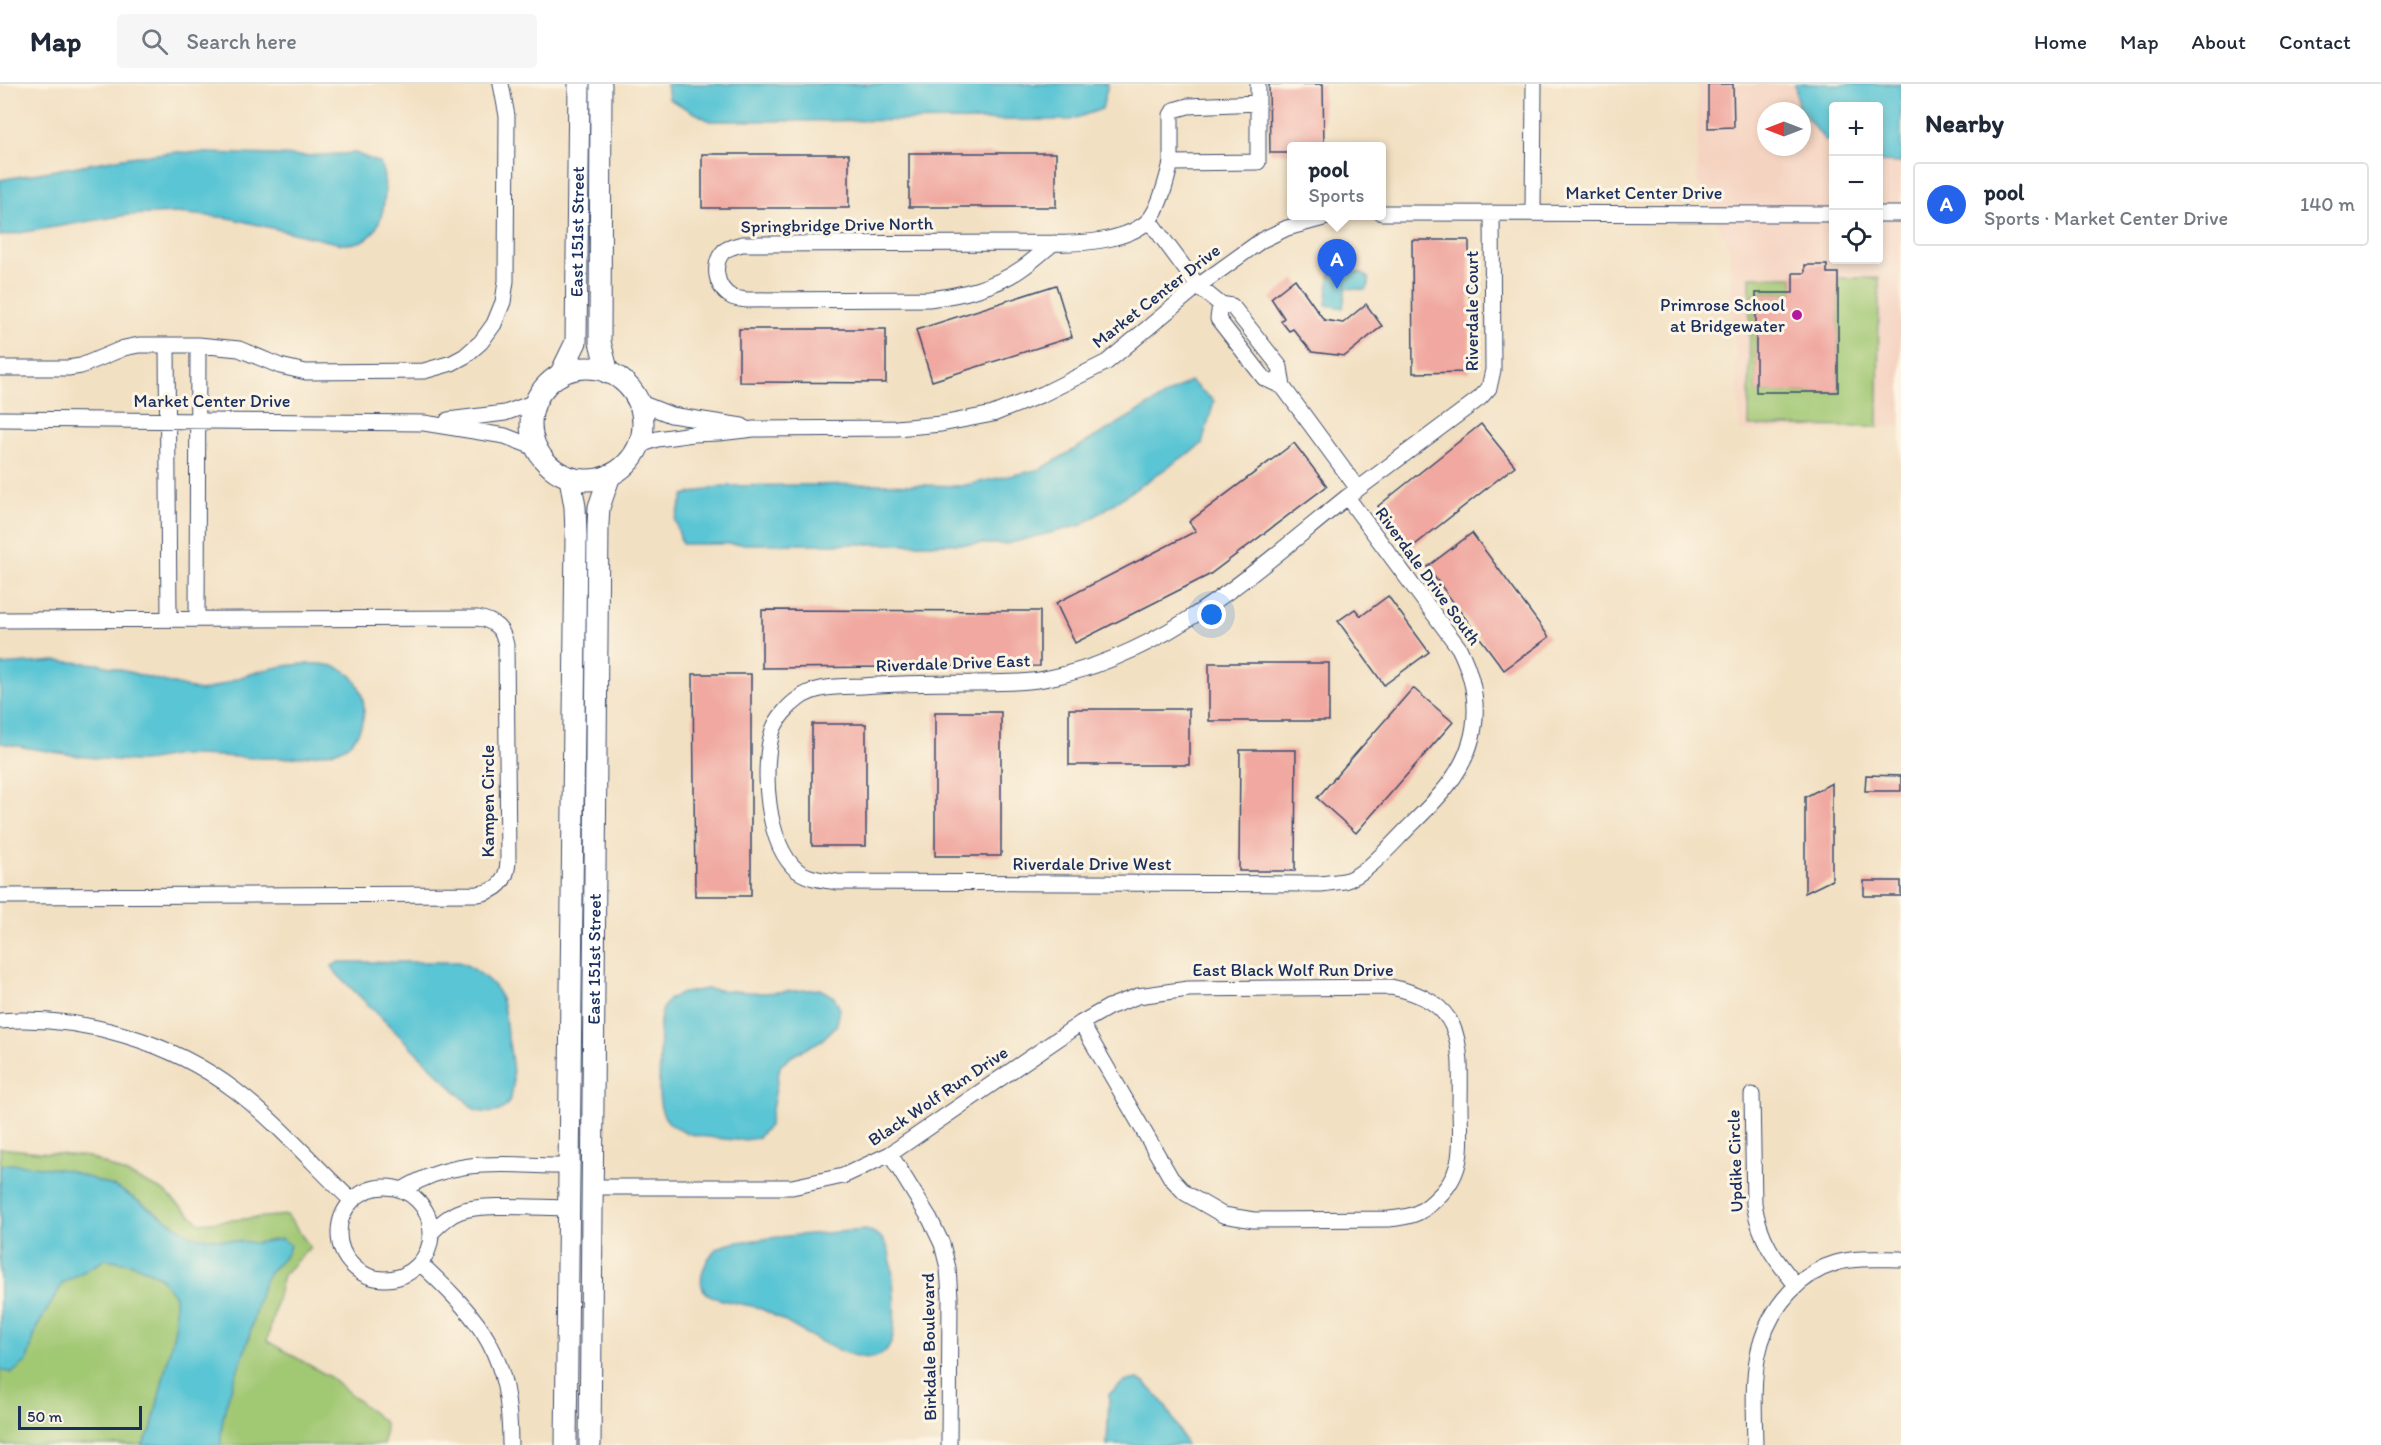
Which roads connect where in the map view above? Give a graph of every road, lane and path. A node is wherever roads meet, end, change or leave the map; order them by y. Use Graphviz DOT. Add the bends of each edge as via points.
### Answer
graph roads {
  1 [pos="501,84"];
  2 [pos="579,84"];
  3 [pos="601,84"];
  4 [pos="1258,84"];
  5 [pos="1534,84"];
  6 [pos="1258,103"];
  7 [pos="1171,163"];
  8 [pos="1386,213"];
  9 [pos="1492,213"];
  10 [pos="1533,213"];
  11 [pos="1829,213"];
  12 [pos="1883,214"];
  13 [pos="1901,214"];
  14 [pos="1149,219"];
  15 [pos="1308,220"];
  16 [pos="1054,243"];
  17 [pos="1198,286"];
  18 [pos="167,345"];
  19 [pos="198,345"];
  20 [pos="0,368"];
  21 [pos="608,373"];
  22 [pos="560,375"];
  23 [pos="535,402"];
  24 [pos="638,402"];
  25 [pos="0,419"];
  26 [pos="198,420"];
  27 [pos="168,421"];
  28 [pos="424,423"];
  29 [pos="754,429"];
  30 [pos="638,446"];
  31 [pos="536,448"];
  32 [pos="610,475"];
  33 [pos="570,478"];
  34 [pos="1352,493"];
  35 [pos="169,619"];
  36 [pos="197,619"];
  37 [pos="0,620"];
  38 [pos="1346,880"];
  39 [pos="837,882"];
  40 [pos="0,896"];
  41 [pos="0,1021"];
  42 [pos="1081,1023"];
  43 [pos="1752,1095"];
  44 [pos="890,1154"];
  45 [pos="568,1166"];
  46 [pos="593,1187"];
  47 [pos="402,1190"];
  48 [pos="351,1201"];
  49 [pos="568,1208"];
  50 [pos="431,1233"];
  51 [pos="1901,1259"];
  52 [pos="420,1263"];
  53 [pos="1796,1286"];
  54 [pos="510,1445"];
  55 [pos="566,1445"];
  56 [pos="590,1445"];
  57 [pos="949,1445"];
  58 [pos="1755,1445"];
  1 -- 19 [label="street" via="507,116 506,281 494,324 465,356 424,372 306,372 240,349"];
  2 -- 22 [label="street, East 151st Street" via="576,342"];
  3 -- 21 [label="street, East 151st Street" via="600,342"];
  4 -- 6 [label="street"];
  5 -- 10 [label="street"];
  6 -- 7 [label="street" via="1174,110"];
  6 -- 7 [label="street" via="1258,162"];
  7 -- 14 [label="street"];
  8 -- 9 [label="street, Market Center Drive"];
  9 -- 10 [label="street, Market Center Drive"];
  9 -- 34 [label="street, Riverdale Court" via="1493,361 1489,388"];
  10 -- 11 [label="street, Market Center Drive"];
  12 -- 13 [label="street"];
  14 -- 16 [label="street, Springbridge Drive North" via="1097,242"];
  14 -- 17 [label="street, Riverdale Drive South"];
  15 -- 17 [label="street, Market Center Drive" via="1246,250"];
  16 -- 16 [label="street, Springbridge Drive North" via="742,244 724,252 716,272 724,290 732,297 747,300 929,299 994,284"];
  17 -- 29 [label="street, Market Center Drive" via="1107,362 993,414 896,428"];
  17 -- 34 [label="street, Riverdale Drive South" via="1220,304 1218,319 1264,378 1283,387"];
  18 -- 19 [label="street"];
  18 -- 20 [label="street" via="124,348 68,368"];
  18 -- 27 [label="street"];
  19 -- 26 [label="street"];
  21 -- 22 [label="street" via="584,368"];
  21 -- 24 [label="street" via="626,384"];
  22 -- 23 [label="street"];
  23 -- 28 [label="street, Market Center Drive" via="505,413"];
  23 -- 31 [label="street" via="531,425"];
  24 -- 29 [label="street, Market Center Drive" via="670,415"];
  24 -- 30 [label="street" via="642,424"];
  25 -- 27 [label="street, Market Center Drive"];
  26 -- 27 [label="street, Market Center Drive"];
  26 -- 28 [label="street, Market Center Drive"];
  26 -- 36 [label="street"];
  27 -- 35 [label="street"];
  28 -- 31 [label="street, Market Center Drive" via="505,436"];
  29 -- 30 [label="street, Market Center Drive" via="657,439"];
  30 -- 32 [label="street" via="627,463"];
  31 -- 33 [label="street" via="550,466"];
  32 -- 33 [label="street"];
  32 -- 46 [label="street, East 151st Street" via="599,507 598,524"];
  33 -- 45 [label="street, East 151st Street" via="576,536"];
  34 -- 38 [label="street, Riverdale Drive South" via="1459,648 1475,693 1475,722 1459,771 1446,788 1377,860"];
  34 -- 39 [label="street, Riverdale Drive East" via="1199,614 1152,642 1099,664 1032,681 833,687 817,689 799,698 774,728 769,745 768,794 773,830 799,872"];
  35 -- 36 [label="street, Kampen Circle"];
  35 -- 37 [label="street, Kampen Circle"];
  36 -- 40 [label="street, Kampen Circle" via="478,618 494,623 507,645 508,861 503,882 478,894"];
  38 -- 39 [label="street, Riverdale Drive West" via="1321,884"];
  41 -- 48 [label="street" via="49,1021 106,1030 184,1059 236,1090"];
  42 -- 42 [label="street, East Black Wolf Run Drive" via="1138,996 1188,989 1391,987 1416,992 1449,1019 1460,1043 1461,1148 1457,1172 1447,1190 1411,1217 1254,1220 1223,1215 1185,1193 1171,1178"];
  42 -- 44 [label="street, Black Wolf Run Drive"];
  43 -- 53 [label="street, Updike Circle" via="1756,1218 1767,1247"];
  44 -- 46 [label="street, Black Wolf Run Drive" via="843,1176 792,1188"];
  44 -- 57 [label="street, Birkdale Boulevard" via="930,1219 948,1268"];
  45 -- 47 [label="street" via="480,1164 451,1168 429,1174"];
  45 -- 49 [label="street, East 151st Street"];
  46 -- 56 [label="street, East 151st Street"];
  47 -- 48 [label="street" via="370,1189"];
  47 -- 50 [label="street" via="423,1207"];
  48 -- 52 [label="street" via="339,1228 345,1256 355,1268 367,1276 396,1278"];
  49 -- 50 [label="street" via="463,1210"];
  49 -- 55 [label="street, East 151st Street"];
  50 -- 52 [label="street"];
  51 -- 53 [label="street" via="1838,1263"];
  52 -- 54 [label="street" via="459,1299 491,1344 502,1368 507,1394"];
  53 -- 58 [label="street" via="1770,1317 1758,1348"];
}
